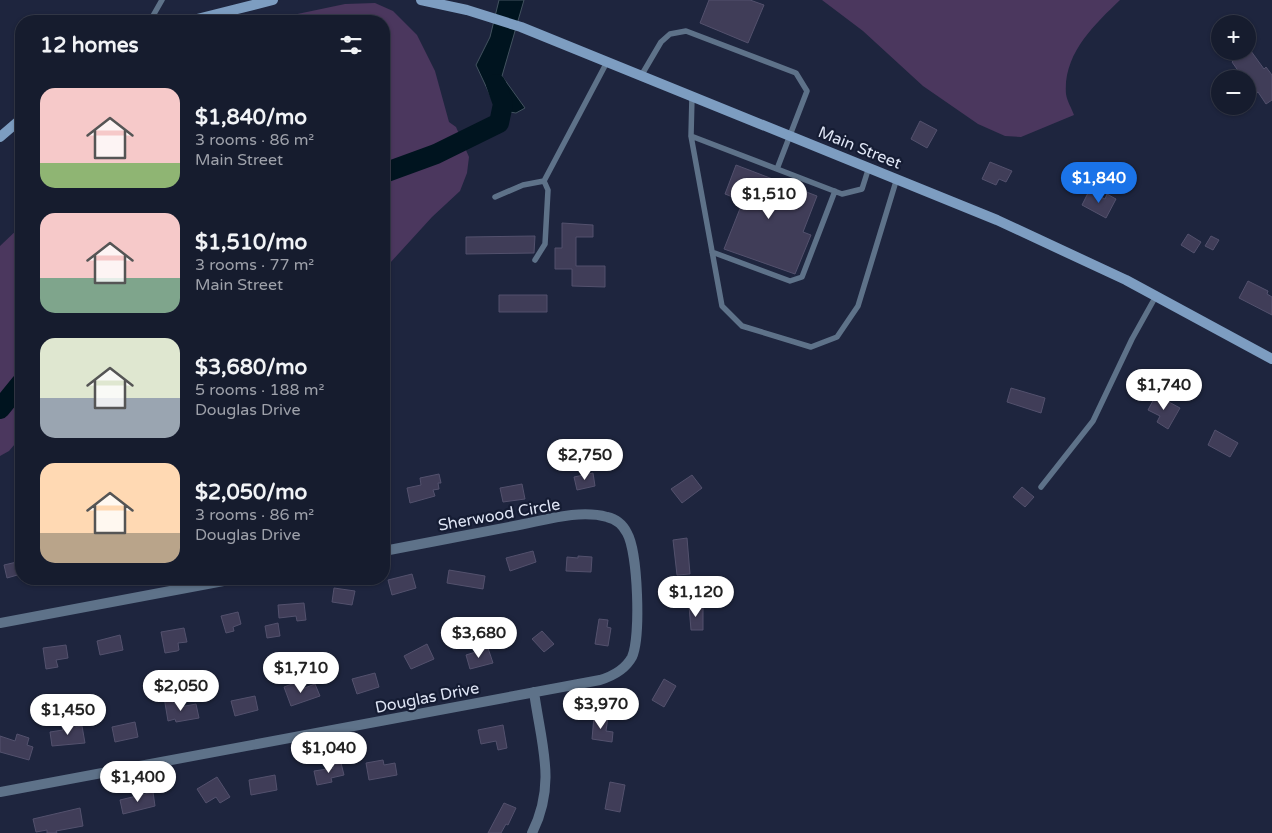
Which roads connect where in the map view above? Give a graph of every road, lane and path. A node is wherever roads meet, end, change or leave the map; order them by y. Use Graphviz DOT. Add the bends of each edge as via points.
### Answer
graph roads {
  1 [pos="162,0"];
  2 [pos="273,0"];
  3 [pos="421,0"];
  4 [pos="153,15"];
  5 [pos="213,15"];
  6 [pos="608,62"];
  7 [pos="641,76"];
  8 [pos="692,96"];
  9 [pos="15,124"];
  10 [pos="789,135"];
  11 [pos="691,136"];
  12 [pos="0,138"];
  13 [pos="869,167"];
  14 [pos="777,169"];
  15 [pos="897,178"];
  16 [pos="544,181"];
  17 [pos="835,191"];
  18 [pos="495,197"];
  19 [pos="712,252"];
  20 [pos="535,260"];
  21 [pos="1156,296"];
  22 [pos="1272,358"];
  23 [pos="1042,487"];
  24 [pos="390,550"];
  25 [pos="202,585"];
  26 [pos="0,623"];
  27 [pos="534,692"];
  28 [pos="0,792"];
  29 [pos="532,833"];
  1 -- 4 [label="lane"];
  2 -- 5 [label="main road"];
  3 -- 6 [label="main road, Main Street" via="491,17"];
  6 -- 7 [label="main road, Main Street"];
  6 -- 16 [label="lane"];
  7 -- 8 [label="main road, Main Street"];
  7 -- 10 [label="lane" via="661,42 670,34 686,31 796,73 807,91"];
  8 -- 10 [label="main road, Main Street"];
  8 -- 11 [label="lane"];
  9 -- 12 [label="main road"];
  10 -- 13 [label="main road, Main Street"];
  10 -- 14 [label="lane"];
  11 -- 14 [label="lane"];
  11 -- 19 [label="lane"];
  13 -- 15 [label="main road, Main Street"];
  13 -- 17 [label="lane" via="862,189 842,194"];
  14 -- 17 [label="lane"];
  15 -- 19 [label="lane" via="858,306 838,337 811,347 742,326 722,306"];
  15 -- 21 [label="main road, Main Street" via="1038,238"];
  16 -- 18 [label="lane" via="523,185"];
  16 -- 20 [label="lane" via="548,190 545,244"];
  17 -- 19 [label="lane" via="802,277 790,281"];
  21 -- 22 [label="main road, Main Street"];
  21 -- 23 [label="lane" via="1094,421"];
  24 -- 27 [label="street, Sherwood Circle" via="570,516 596,515 620,523 628,534 635,571 636,635 632,658 612,677"];
  25 -- 26 [label="street"];
  27 -- 28 [label="street, Douglas Drive"];
  27 -- 29 [label="street" via="547,774 544,799"];
}
